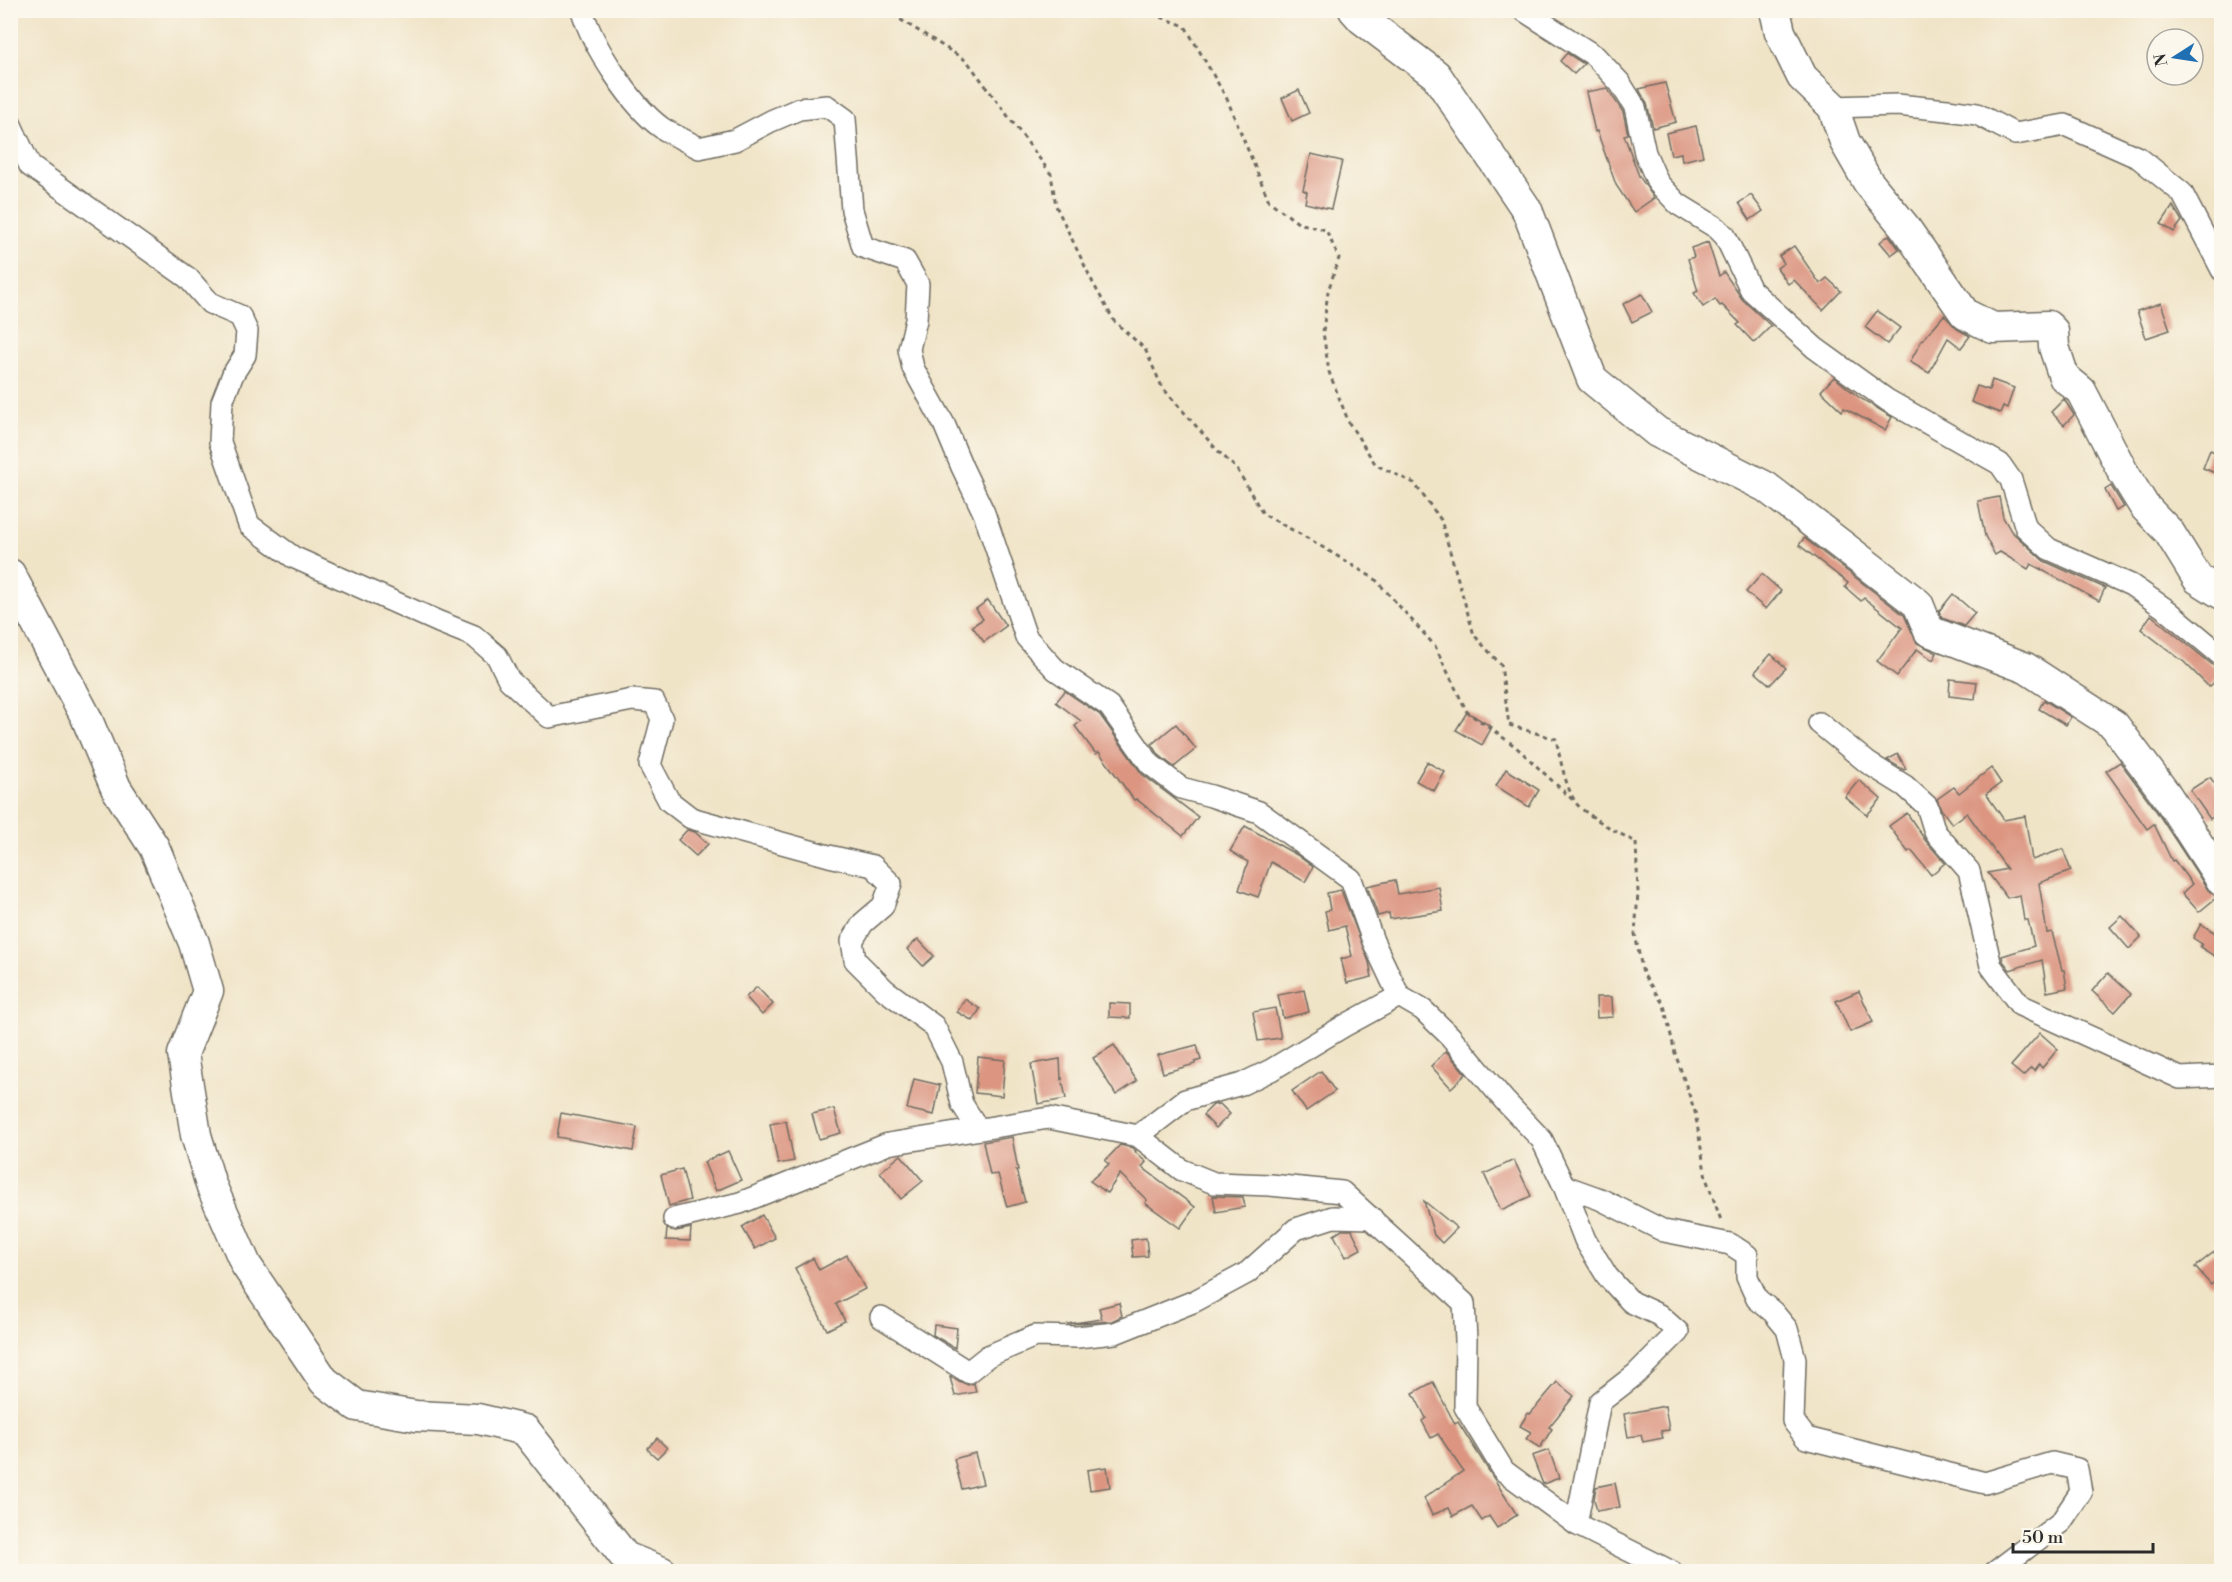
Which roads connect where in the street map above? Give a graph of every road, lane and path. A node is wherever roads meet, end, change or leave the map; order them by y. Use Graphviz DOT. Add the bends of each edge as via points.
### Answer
graph roads {
  1 [pos="582,10"];
  2 [pos="885,10"];
  3 [pos="1354,10"];
  4 [pos="1523,10"];
  5 [pos="1775,10"];
  6 [pos="1161,17"];
  7 [pos="1833,107"];
  8 [pos="10,123"];
  9 [pos="2222,270"];
  10 [pos="10,574"];
  11 [pos="2222,594"];
  12 [pos="2222,656"];
  13 [pos="1819,723"];
  14 [pos="1577,804"];
  15 [pos="2222,881"];
  16 [pos="1399,996"];
  17 [pos="2222,1076"];
  18 [pos="978,1129"];
  19 [pos="1138,1137"];
  20 [pos="1564,1186"];
  21 [pos="1372,1218"];
  22 [pos="674,1219"];
  23 [pos="1730,1245"];
  24 [pos="881,1317"];
  25 [pos="1576,1524"];
  26 [pos="662,1572"];
  27 [pos="1672,1572"];
  28 [pos="1995,1572"];
  1 -- 16 [label="street" via="633,102 662,128 699,147 735,140 800,109 827,106 844,118 852,210 863,247 905,261 918,284 909,349 913,368 944,424 984,513 1026,637 1055,669 1108,706 1150,764 1181,788 1259,813 1351,879 1373,941"];
  2 -- 14 [label="path" via="967,62 1051,174 1056,206 1114,321 1145,350 1162,387 1237,469 1263,514 1375,579 1435,646 1467,712 1515,746"];
  3 -- 15 [label="street" via="1437,75 1527,210 1592,379 1657,432 1766,487 1918,604 1929,631 2026,668 2114,725 2167,796"];
  4 -- 12 [label="street" via="1595,56 1620,83 1635,107 1645,153 1658,183 1678,204 1725,236 1751,290 1815,348 1887,399 2000,464 2011,480 2026,528 2049,549 2131,585"];
  5 -- 7 [label="street" via="1780,32 1802,78"];
  6 -- 14 [label="path" via="1185,26 1227,99 1269,201 1298,222 1326,230 1339,258 1328,291 1323,332 1329,372 1349,423 1376,465 1414,483 1441,520 1474,635 1501,665 1509,725 1556,739"];
  7 -- 9 [label="street" via="1897,105 1977,114 2015,134 2065,125 2139,158 2182,193"];
  7 -- 11 [label="street" via="1845,142 1868,182 1965,314 1993,328 2048,326 2053,331 2064,377 2081,391 2144,506 2169,532 2198,579"];
  8 -- 18 [label="street" via="30,166 188,278 210,303 240,316 247,331 245,355 222,402 219,442 249,525 293,557 474,636 497,656 509,680 549,717 632,700 654,702 662,719 650,765 669,801 684,813 873,866 891,884 883,906 863,923 852,941 855,960 885,990 934,1026 952,1062 962,1104"];
  10 -- 26 [label="street" via="86,717 116,788 154,847 194,943 208,991 183,1054 196,1135 211,1185 246,1265 324,1381 357,1406 416,1416 478,1419 525,1430 625,1557"];
  13 -- 17 [label="street" via="1927,806 1935,832 1969,871 1991,966 2020,1005 2180,1078"];
  14 -- 23 [label="path" via="1636,843 1635,934 1643,974 1664,1005 1695,1112 1706,1178"];
  16 -- 19 [label="street" via="1271,1070 1242,1084 1185,1100"];
  16 -- 20 [label="street" via="1423,1010 1450,1036 1542,1140"];
  18 -- 19 [label="street" via="1049,1118"];
  18 -- 22 [label="street" via="888,1144 740,1203"];
  19 -- 21 [label="street" via="1182,1170 1214,1183 1342,1192"];
  20 -- 23 [label="street" via="1664,1231"];
  20 -- 25 [label="street" via="1585,1240 1607,1276 1631,1302 1659,1316 1678,1332 1636,1374 1600,1402"];
  21 -- 24 [label="street" via="1333,1218 1296,1229 1247,1273 1195,1301 1115,1333 1035,1336 988,1356 968,1372"];
  21 -- 25 [label="street" via="1464,1303 1465,1407 1504,1472"];
  23 -- 28 [label="street" via="1747,1255 1747,1277 1757,1299 1787,1329 1795,1359 1793,1421 1806,1438 1985,1483 2052,1464 2078,1469 2081,1492 2061,1522"];
  25 -- 27 [label="street"];
}
